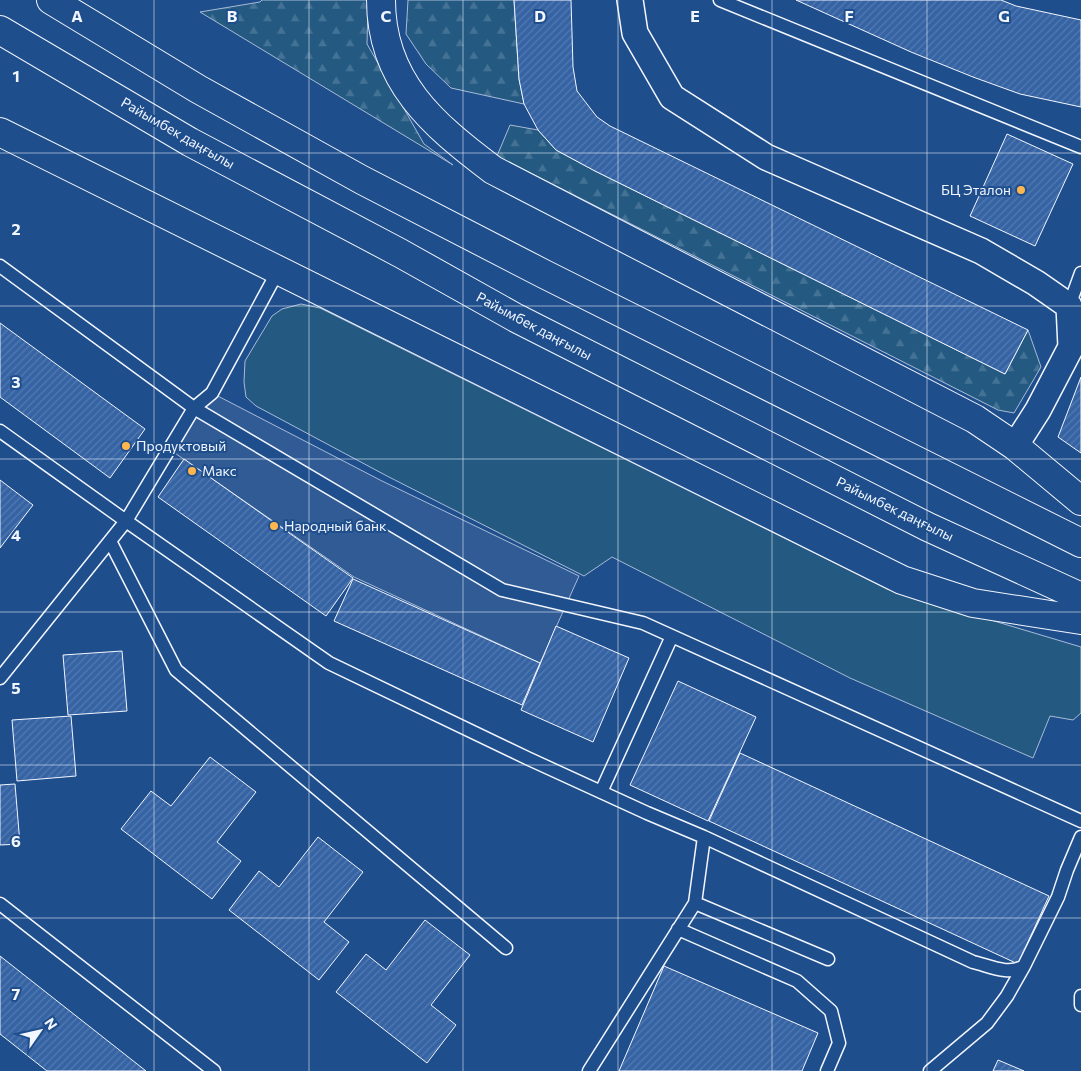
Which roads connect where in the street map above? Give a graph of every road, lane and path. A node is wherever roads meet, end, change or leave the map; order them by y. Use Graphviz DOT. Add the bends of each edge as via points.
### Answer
graph roads {
  1 [pos="51,0"];
  2 [pos="381,0"];
  3 [pos="630,0"];
  4 [pos="720,0"];
  5 [pos="0,30"];
  6 [pos="0,132"];
  7 [pos="1081,146"];
  8 [pos="0,266"];
  9 [pos="278,271"];
  10 [pos="1081,273"];
  11 [pos="1069,306"];
  12 [pos="194,408"];
  13 [pos="0,431"];
  14 [pos="1015,446"];
  15 [pos="1081,500"];
  16 [pos="126,520"];
  17 [pos="110,541"];
  18 [pos="1081,543"];
  19 [pos="1081,598"];
  20 [pos="1081,620"];
  21 [pos="672,636"];
  22 [pos="0,678"];
  23 [pos="601,792"];
  24 [pos="1081,821"];
  25 [pos="704,837"];
  26 [pos="1080,843"];
  27 [pos="695,903"];
  28 [pos="0,904"];
  29 [pos="678,929"];
  30 [pos="506,948"];
  31 [pos="828,959"];
  32 [pos="1024,966"];
  33 [pos="1081,996"];
  34 [pos="1081,1006"];
  35 [pos="214,1071"];
  36 [pos="589,1071"];
  37 [pos="827,1071"];
  38 [pos="930,1071"];
  1 -- 18 [label="main road" via="198,89 362,180 552,279"];
  2 -- 14 [label="main road" via="386,46 405,88 458,144 493,170 975,420"];
  3 -- 11 [label="street" via="635,33 672,97 766,157 981,251"];
  4 -- 7 [label="lane"];
  5 -- 19 [label="main road, Райымбек даңғылы" via="190,142 516,318 928,527"];
  6 -- 9 [label="main road"];
  8 -- 12 [label="lane"];
  9 -- 12 [label="lane" via="212,393"];
  9 -- 20 [label="main road" via="902,580 973,603"];
  10 -- 11 [label="lane"];
  11 -- 14 [label="street" via="1072,347"];
  12 -- 16 [label="lane"];
  12 -- 21 [label="lane" via="502,590 643,623"];
  13 -- 16 [label="lane"];
  14 -- 15 [label="main road"];
  16 -- 17 [label="lane"];
  16 -- 23 [label="lane" via="330,663"];
  17 -- 22 [label="lane"];
  17 -- 30 [label="lane" via="176,670"];
  21 -- 23 [label="lane"];
  21 -- 24 [label="lane"];
  23 -- 25 [label="lane"];
  25 -- 27 [label="lane"];
  25 -- 32 [label="lane" via="973,962 1008,971"];
  26 -- 32 [label="lane"];
  27 -- 29 [label="lane"];
  27 -- 31 [label="lane"];
  28 -- 35 [label="lane"];
  29 -- 36 [label="lane"];
  29 -- 37 [label="lane" via="797,981 831,1011 839,1042"];
  32 -- 38 [label="lane" via="987,1023"];
  33 -- 34 [label="lane"];
}
